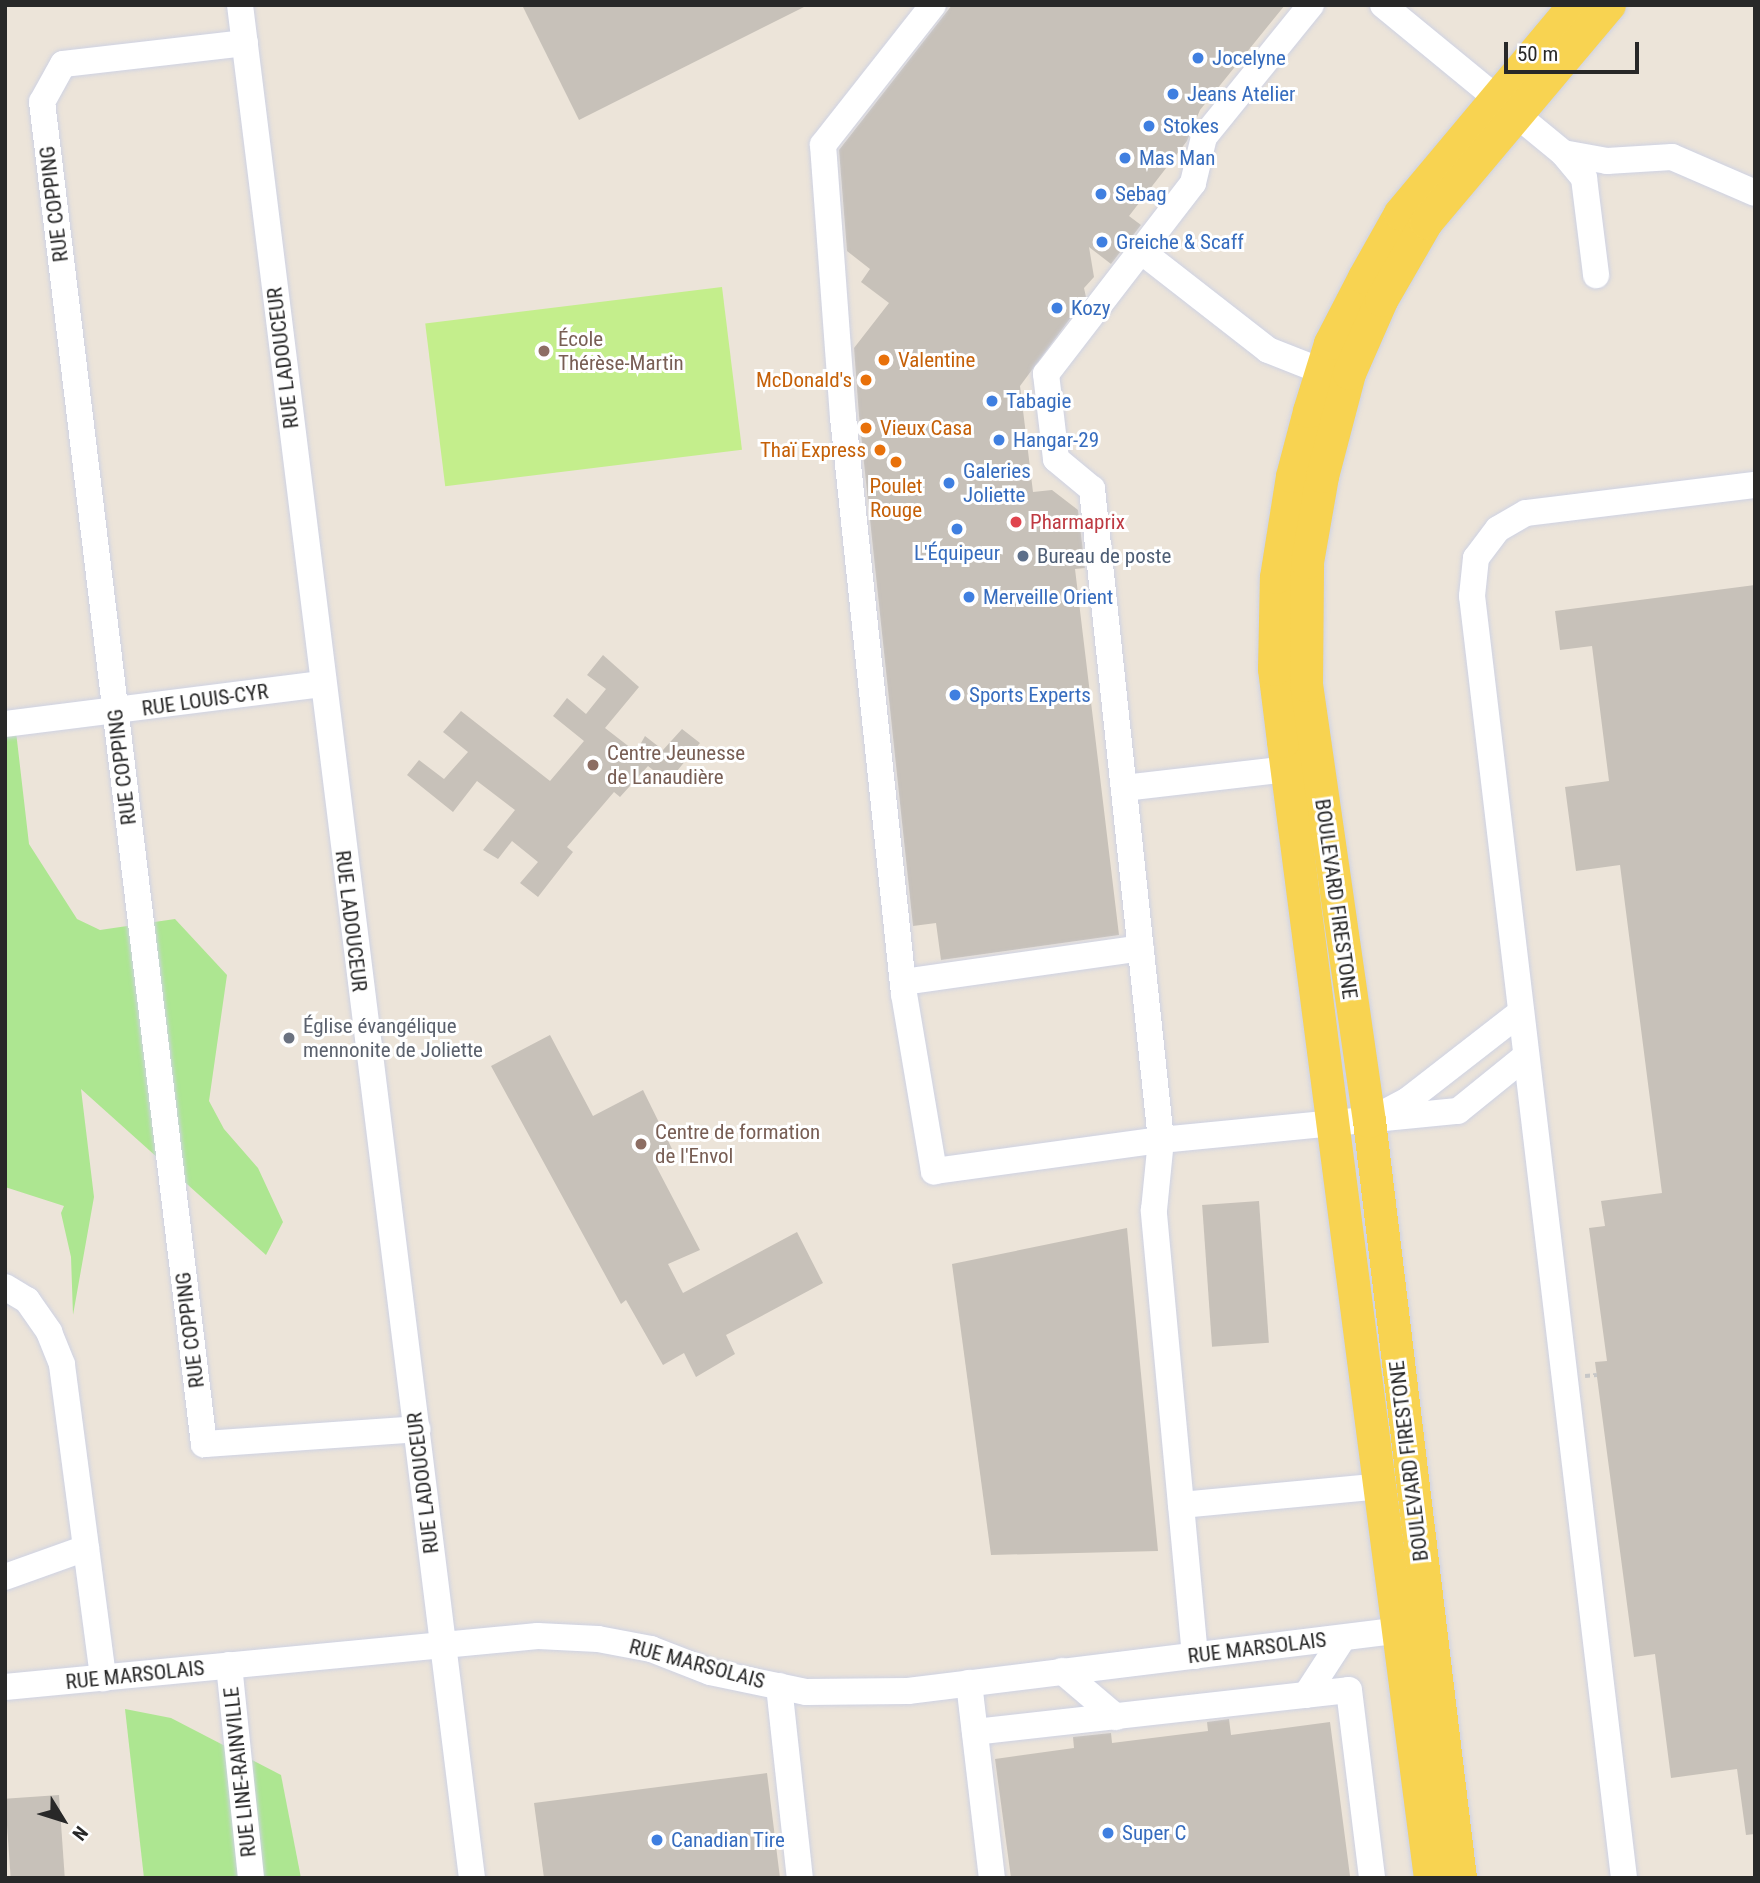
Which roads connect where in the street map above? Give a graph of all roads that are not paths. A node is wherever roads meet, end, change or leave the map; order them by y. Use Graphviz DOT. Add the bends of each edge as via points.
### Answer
graph roads {
  1 [pos="240,5"];
  2 [pos="933,5"];
  3 [pos="1311,5"];
  4 [pos="1383,5"];
  5 [pos="1574,5"];
  6 [pos="1609,5"];
  7 [pos="244,43"];
  8 [pos="1507,106"];
  9 [pos="1563,153"];
  10 [pos="1755,193"];
  11 [pos="1141,251"];
  12 [pos="1596,275"];
  13 [pos="1334,377"];
  14 [pos="1755,485"];
  15 [pos="322,684"];
  16 [pos="116,712"];
  17 [pos="5,724"];
  18 [pos="1287,769"];
  19 [pos="1124,788"];
  20 [pos="1141,948"];
  21 [pos="902,982"];
  22 [pos="1521,1012"];
  23 [pos="1526,1056"];
  24 [pos="1335,1121"];
  25 [pos="1370,1121"];
  26 [pos="1161,1140"];
  27 [pos="5,1287"];
  28 [pos="417,1429"];
  29 [pos="1381,1486"];
  30 [pos="1181,1506"];
  31 [pos="86,1548"];
  32 [pos="5,1577"];
  33 [pos="1414,1629"];
  34 [pos="1343,1638"];
  35 [pos="443,1645"];
  36 [pos="1195,1656"];
  37 [pos="229,1665"];
  38 [pos="1062,1671"];
  39 [pos="103,1678"];
  40 [pos="969,1683"];
  41 [pos="779,1686"];
  42 [pos="5,1687"];
  43 [pos="1306,1695"];
  44 [pos="1116,1717"];
  45 [pos="975,1732"];
  46 [pos="251,1878"];
  47 [pos="472,1878"];
  48 [pos="800,1878"];
  49 [pos="992,1878"];
  50 [pos="1372,1878"];
  51 [pos="1430,1878"];
  52 [pos="1460,1878"];
  53 [pos="1623,1878"];
  1 -- 7 [label="street, RUE LADOUCEUR"];
  2 -- 21 [label="street" via="823,145 843,417"];
  3 -- 11 [label="street" via="1204,137 1193,183"];
  4 -- 8 [label="street"];
  5 -- 8 [label="main road, BOULEVARD FIRESTONE"];
  6 -- 8 [label="main road, BOULEVARD FIRESTONE"];
  7 -- 15 [label="street, RUE LADOUCEUR"];
  7 -- 16 [label="street, RUE COPPING" via="64,64 42,102"];
  8 -- 9 [label="street"];
  8 -- 13 [label="main road, BOULEVARD FIRESTONE" via="1426,222"];
  9 -- 10 [label="street" via="1606,161 1672,157"];
  9 -- 12 [label="street" via="1584,178"];
  11 -- 13 [label="street" via="1268,350"];
  11 -- 19 [label="street" via="1046,374 1056,459 1092,489"];
  13 -- 18 [label="main road, BOULEVARD FIRESTONE" via="1292,476 1276,577 1274,669"];
  13 -- 25 [label="main road, BOULEVARD FIRESTONE" via="1307,562 1306,685"];
  14 -- 22 [label="street" via="1526,513 1498,529 1476,558 1472,596"];
  15 -- 16 [label="street, RUE LOUIS-CYR"];
  15 -- 28 [label="street, RUE LADOUCEUR"];
  16 -- 17 [label="street, RUE LOUIS-CYR"];
  16 -- 28 [label="street, RUE COPPING" via="204,1444"];
  18 -- 19 [label="street"];
  18 -- 24 [label="main road, BOULEVARD FIRESTONE"];
  19 -- 20 [label="street"];
  20 -- 21 [label="street"];
  20 -- 26 [label="street"];
  21 -- 26 [label="street" via="934,1171"];
  22 -- 23 [label="street"];
  22 -- 25 [label="street" via="1408,1100"];
  23 -- 25 [label="street" via="1458,1111"];
  23 -- 53 [label="street"];
  24 -- 25 [label="street"];
  24 -- 26 [label="street"];
  24 -- 29 [label="main road, BOULEVARD FIRESTONE"];
  25 -- 33 [label="main road, BOULEVARD FIRESTONE"];
  26 -- 30 [label="street" via="1154,1210"];
  27 -- 31 [label="street" via="27,1300 62,1365"];
  28 -- 35 [label="street, RUE LADOUCEUR"];
  29 -- 30 [label="street"];
  29 -- 33 [label="main road, BOULEVARD FIRESTONE"];
  30 -- 36 [label="street"];
  31 -- 32 [label="street"];
  31 -- 39 [label="street"];
  33 -- 34 [label="street, RUE MARSOLAIS"];
  33 -- 51 [label="main road, BOULEVARD FIRESTONE"];
  33 -- 52 [label="main road, BOULEVARD FIRESTONE"];
  34 -- 36 [label="street, RUE MARSOLAIS"];
  34 -- 43 [label="street"];
  35 -- 37 [label="street, RUE MARSOLAIS"];
  35 -- 41 [label="street, RUE MARSOLAIS" via="538,1636 598,1639 651,1649 710,1672"];
  35 -- 47 [label="street, RUE LADOUCEUR"];
  36 -- 38 [label="street, RUE MARSOLAIS"];
  37 -- 39 [label="street, RUE MARSOLAIS"];
  37 -- 46 [label="street, RUE LINE-RAINVILLE"];
  38 -- 40 [label="street, RUE MARSOLAIS"];
  38 -- 44 [label="street"];
  39 -- 42 [label="street, RUE MARSOLAIS"];
  40 -- 41 [label="street, RUE MARSOLAIS" via="908,1691 806,1692"];
  40 -- 45 [label="street"];
  41 -- 48 [label="street"];
  43 -- 44 [label="street"];
  43 -- 50 [label="street" via="1349,1690"];
  44 -- 45 [label="street"];
  45 -- 49 [label="street"];
}
